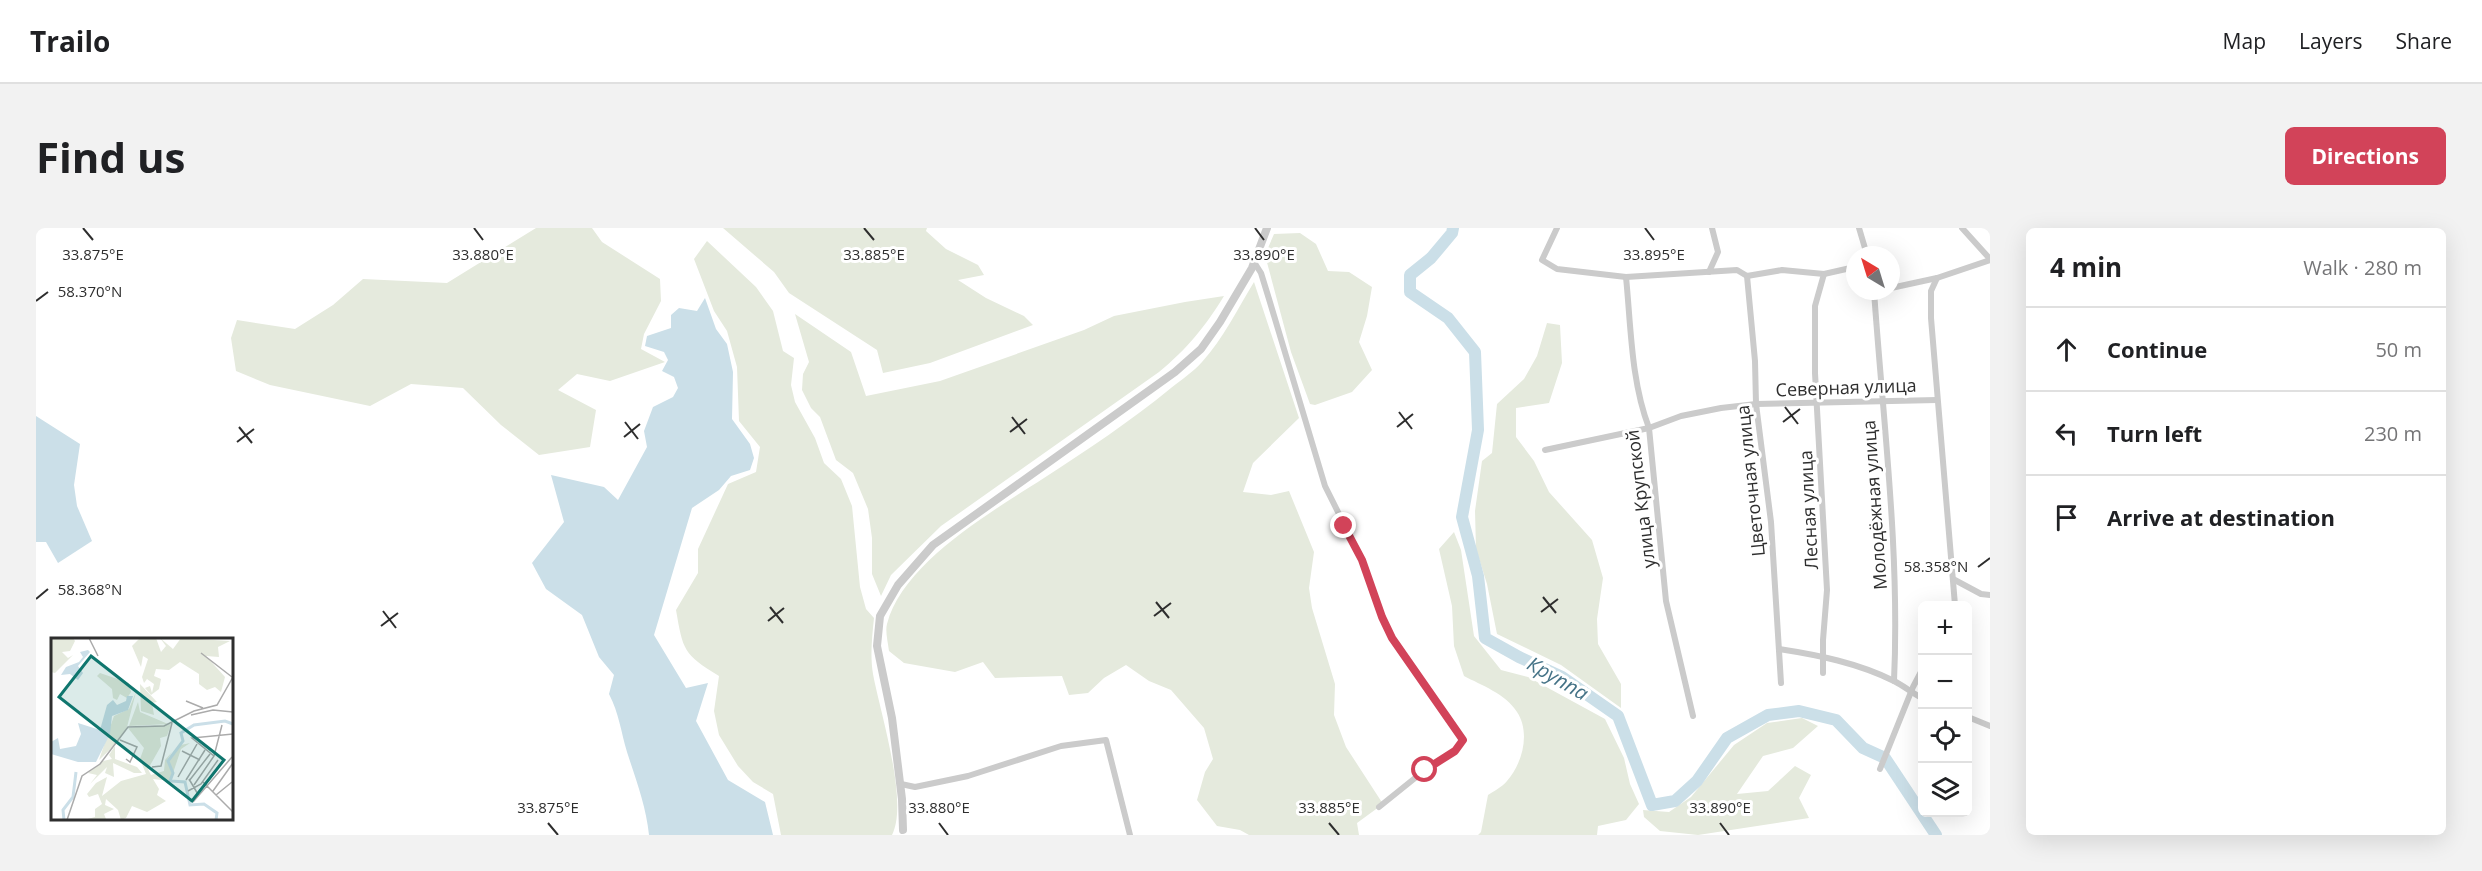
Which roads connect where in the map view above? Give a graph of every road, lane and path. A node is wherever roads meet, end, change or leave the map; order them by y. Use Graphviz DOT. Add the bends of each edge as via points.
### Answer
graph roads {
  1 [pos="1267,228"];
  2 [pos="1557,228"];
  3 [pos="1712,228"];
  4 [pos="1859,228"];
  5 [pos="1962,228"];
  6 [pos="1864,246"];
  7 [pos="1990,259"];
  8 [pos="1254,262"];
  9 [pos="1846,269"];
  10 [pos="1709,272"];
  11 [pos="1824,274"];
  12 [pos="1747,276"];
  13 [pos="1626,277"];
  14 [pos="1937,278"];
  15 [pos="1900,286"];
  16 [pos="1876,300"];
  17 [pos="1937,399"];
  18 [pos="1882,401"];
  19 [pos="1818,403"];
  20 [pos="1756,404"];
  21 [pos="1649,428"];
  22 [pos="1545,450"];
  23 [pos="1953,579"];
  24 [pos="1990,595"];
  25 [pos="1955,601"];
  26 [pos="1779,649"];
  27 [pos="1823,656"];
  28 [pos="1823,673"];
  29 [pos="1918,679"];
  30 [pos="1894,681"];
  31 [pos="1781,683"];
  32 [pos="1911,692"];
  33 [pos="1918,696"];
  34 [pos="1693,716"];
  35 [pos="1972,719"];
  36 [pos="1990,726"];
  37 [pos="1880,769"];
  38 [pos="901,784"];
  39 [pos="1379,807"];
  40 [pos="901,833"];
  41 [pos="1130,835"];
  1 -- 8 [label="street"];
  2 -- 13 [label="street" via="1542,260 1557,269"];
  3 -- 10 [label="street" via="1718,252"];
  4 -- 6 [label="street"];
  5 -- 7 [label="street"];
  7 -- 14 [label="street"];
  8 -- 38 [label="street" via="1202,349 933,545 898,585 880,616 877,646"];
  8 -- 39 [label="street" via="1261,273 1325,486 1362,560 1382,617 1392,638 1463,740 1455,751"];
  9 -- 11 [label="street"];
  10 -- 12 [label="street" via="1737,270"];
  10 -- 13 [label="street"];
  11 -- 12 [label="street" via="1782,270"];
  11 -- 19 [label="street, Лесная улица" via="1815,306"];
  12 -- 20 [label="street, Цветочная улица"];
  13 -- 21 [label="street, улица Крупской" via="1636,378"];
  14 -- 15 [label="street"];
  14 -- 17 [label="street" via="1931,291"];
  16 -- 18 [label="street, Молодёжная улица"];
  17 -- 18 [label="street, Северная улица"];
  17 -- 23 [label="street"];
  18 -- 19 [label="street, Северная улица"];
  18 -- 30 [label="street, Молодёжная улица" via="1896,624"];
  19 -- 20 [label="street, Северная улица"];
  19 -- 27 [label="street, Лесная улица" via="1827,590"];
  20 -- 21 [label="street, Северная улица" via="1681,416"];
  20 -- 26 [label="street, Цветочная улица"];
  21 -- 22 [label="street, Северная улица"];
  21 -- 34 [label="street, улица Крупской" via="1666,601"];
  23 -- 24 [label="street"];
  23 -- 25 [label="street"];
  26 -- 27 [label="street"];
  26 -- 31 [label="street, Цветочная улица"];
  27 -- 28 [label="street, Лесная улица"];
  27 -- 30 [label="street"];
  29 -- 32 [label="street"];
  30 -- 32 [label="street"];
  32 -- 33 [label="street"];
  32 -- 37 [label="street"];
  35 -- 36 [label="street"];
  38 -- 40 [label="street"];
  38 -- 41 [label="street" via="915,787 968,776 1035,753 1106,740"];
}
